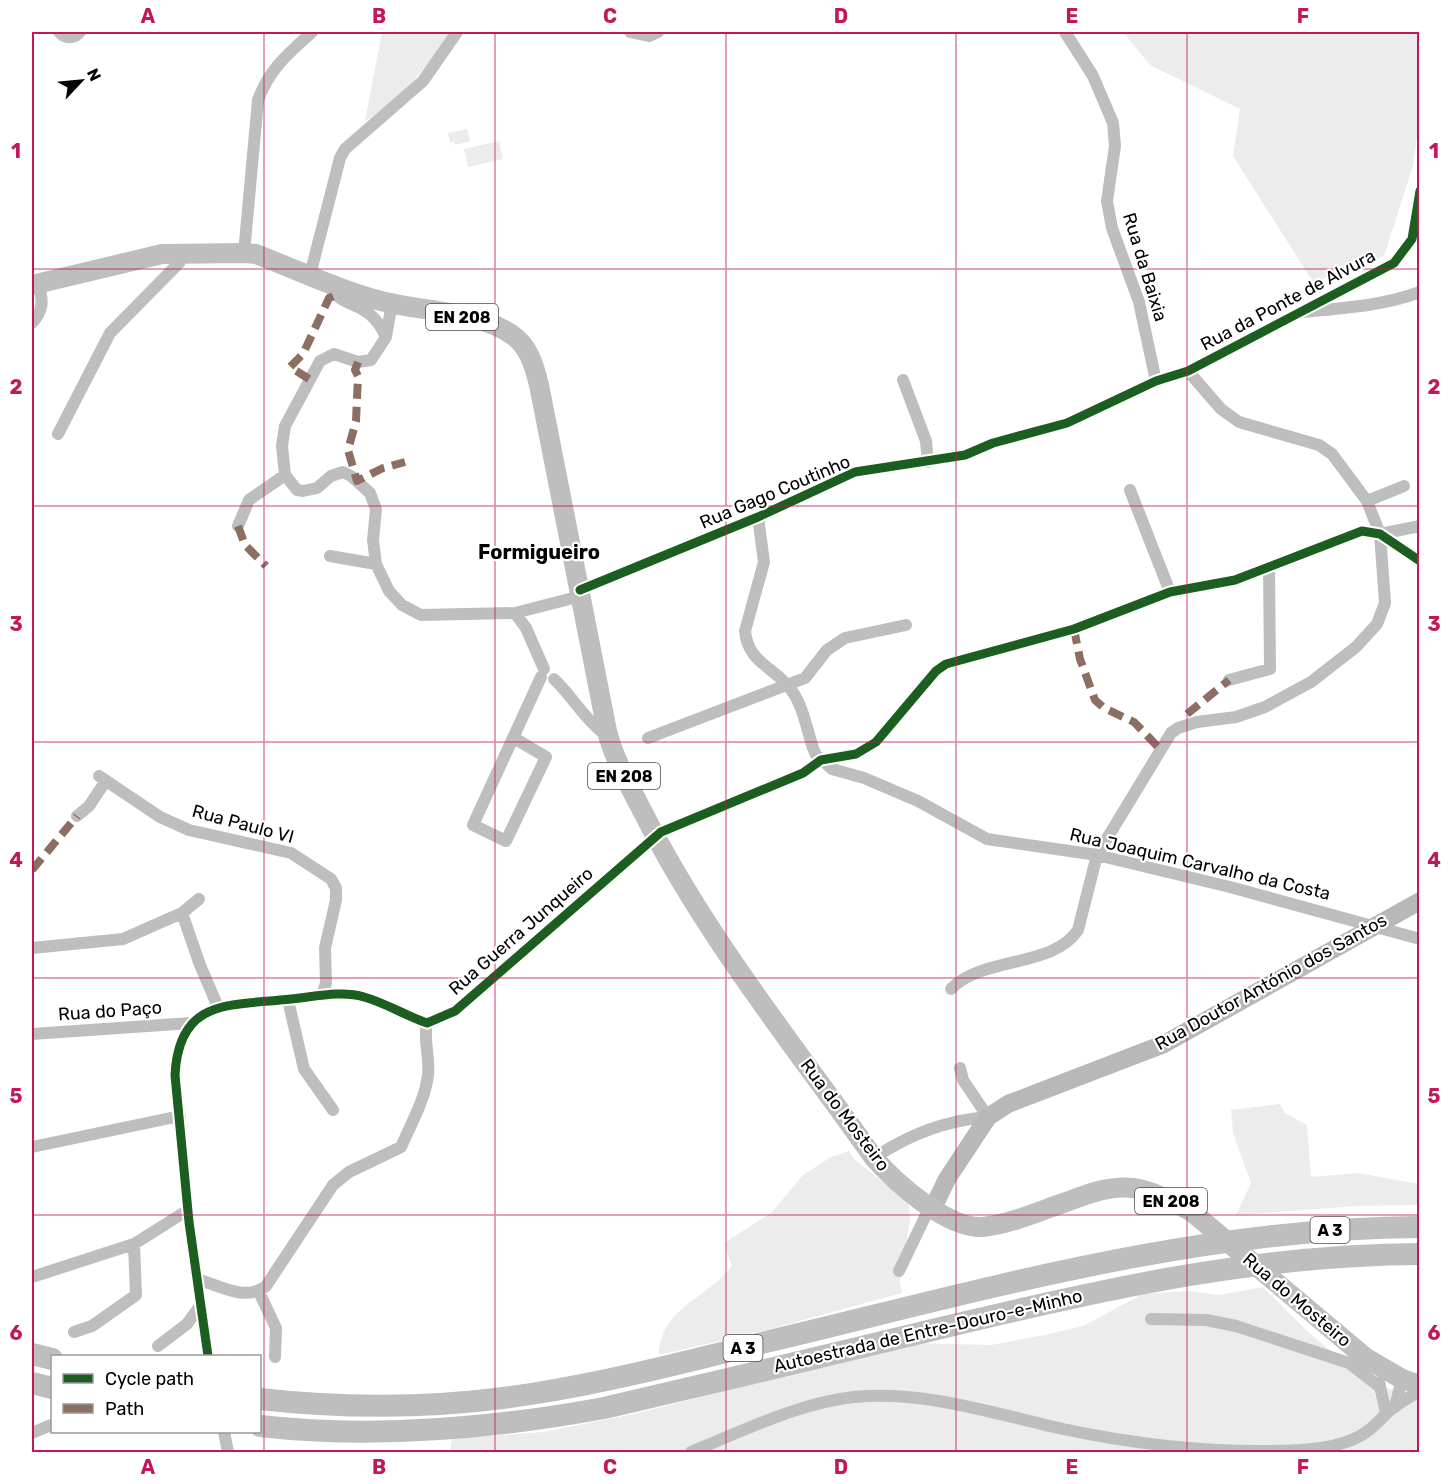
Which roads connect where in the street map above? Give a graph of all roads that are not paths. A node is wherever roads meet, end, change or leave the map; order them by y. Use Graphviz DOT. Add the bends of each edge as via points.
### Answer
graph roads {
  1 [pos="312,32"];
  2 [pos="457,32"];
  3 [pos="630,32"];
  4 [pos="658,32"];
  5 [pos="1065,32"];
  6 [pos="1419,191"];
  7 [pos="184,253"];
  8 [pos="244,253"];
  9 [pos="317,278"];
  10 [pos="35,285"];
  11 [pos="1419,292"];
  12 [pos="392,303"];
  13 [pos="1296,313"];
  14 [pos="32,322"];
  15 [pos="386,337"];
  16 [pos="1188,371"];
  17 [pos="903,380"];
  18 [pos="1156,381"];
  19 [pos="58,434"];
  20 [pos="928,462"];
  21 [pos="285,475"];
  22 [pos="1404,486"];
  23 [pos="1130,490"];
  24 [pos="1367,501"];
  25 [pos="758,517"];
  26 [pos="238,526"];
  27 [pos="1419,526"];
  28 [pos="1380,534"];
  29 [pos="330,556"];
  30 [pos="1419,561"];
  31 [pos="376,564"];
  32 [pos="1269,567"];
  33 [pos="1170,592"];
  34 [pos="581,593"];
  35 [pos="515,613"];
  36 [pos="906,626"];
  37 [pos="542,673"];
  38 [pos="1228,680"];
  39 [pos="787,685"];
  40 [pos="577,705"];
  41 [pos="602,707"];
  42 [pos="607,731"];
  43 [pos="514,738"];
  44 [pos="648,738"];
  45 [pos="821,760"];
  46 [pos="77,816"];
  47 [pos="656,837"];
  48 [pos="1097,855"];
  49 [pos="199,899"];
  50 [pos="1419,901"];
  51 [pos="183,913"];
  52 [pos="1373,926"];
  53 [pos="1419,939"];
  54 [pos="32,948"];
  55 [pos="951,989"];
  56 [pos="322,995"];
  57 [pos="288,1000"];
  58 [pos="218,1007"];
  59 [pos="190,1023"];
  60 [pos="428,1023"];
  61 [pos="32,1034"];
  62 [pos="960,1068"];
  63 [pos="333,1110"];
  64 [pos="180,1116"];
  65 [pos="988,1117"];
  66 [pos="32,1147"];
  67 [pos="874,1158"];
  68 [pos="933,1208"];
  69 [pos="188,1210"];
  70 [pos="1419,1227"];
  71 [pos="134,1244"];
  72 [pos="1419,1254"];
  73 [pos="899,1272"];
  74 [pos="32,1277"];
  75 [pos="197,1280"];
  76 [pos="259,1292"];
  77 [pos="200,1306"];
  78 [pos="1151,1319"];
  79 [pos="74,1332"];
  80 [pos="158,1346"];
  81 [pos="207,1352"];
  82 [pos="32,1354"];
  83 [pos="275,1357"];
  84 [pos="1366,1358"];
  85 [pos="51,1359"];
  86 [pos="1411,1382"];
  87 [pos="32,1383"];
  88 [pos="1380,1387"];
  89 [pos="51,1388"];
  90 [pos="1419,1391"];
  91 [pos="261,1399"];
  92 [pos="1390,1410"];
  93 [pos="51,1425"];
  94 [pos="261,1426"];
  95 [pos="32,1433"];
  96 [pos="224,1433"];
  97 [pos="228,1452"];
  98 [pos="691,1452"];
  1 -- 8 [label="street" via="272,71 258,100"];
  2 -- 9 [label="street" via="423,81 345,149"];
  3 -- 4 [label="street" via="642,36"];
  5 -- 18 [label="street, Rua da Baixia" via="1093,76 1113,123 1115,146 1107,201 1112,228 1139,302"];
  6 -- 13 [label="street, Rua da Ponte de Alvura" via="1412,239 1394,263"];
  7 -- 8 [label="main road, EN 208"];
  7 -- 10 [label="main road, EN 208" via="146,256"];
  7 -- 19 [label="street" via="179,263 110,333"];
  8 -- 9 [label="main road, EN 208"];
  9 -- 12 [label="main road, EN 208"];
  9 -- 15 [label="street" via="334,296 371,313"];
  10 -- 14 [label="street" via="43,297 40,313"];
  11 -- 13 [label="street" via="1344,310"];
  12 -- 15 [label="street"];
  12 -- 34 [label="main road, EN 208" via="495,326 525,347 534,363"];
  13 -- 16 [label="street, Rua da Ponte de Alvura"];
  15 -- 21 [label="street" via="370,360 358,362 334,354 320,361 285,426"];
  16 -- 18 [label="street, Rua da Ponte de Alvura"];
  16 -- 24 [label="street" via="1221,409 1239,422 1319,445 1332,454"];
  17 -- 20 [label="street" via="926,441"];
  18 -- 20 [label="street, Rua Gago Coutinho" via="1067,423 993,443 965,455"];
  20 -- 25 [label="street, Rua Gago Coutinho" via="855,472"];
  21 -- 26 [label="street" via="249,500"];
  21 -- 31 [label="street" via="297,490 303,491 317,488 336,473 342,472 357,481 375,502"];
  22 -- 24 [label="street"];
  23 -- 33 [label="street"];
  24 -- 28 [label="street"];
  25 -- 34 [label="street, Rua Gago Coutinho"];
  25 -- 39 [label="street" via="764,562 746,640 758,661"];
  27 -- 28 [label="street"];
  28 -- 30 [label="street"];
  28 -- 32 [label="street" via="1362,531"];
  28 -- 48 [label="street" via="1385,603 1377,624 1356,647 1311,682 1265,707 1236,717 1197,722 1171,733"];
  29 -- 31 [label="street"];
  31 -- 35 [label="street, Rua Gago Coutinho" via="389,591 414,613"];
  32 -- 33 [label="street" via="1235,580"];
  32 -- 38 [label="street" via="1270,669"];
  33 -- 45 [label="street" via="1074,630 946,664 876,742 856,754"];
  34 -- 35 [label="street, Rua Gago Coutinho"];
  34 -- 41 [label="main road, EN 208"];
  35 -- 37 [label="street" via="526,628"];
  36 -- 39 [label="street" via="845,638 827,650 806,678"];
  37 -- 40 [label="street" via="548,683 554,679"];
  37 -- 43 [label="street"];
  39 -- 44 [label="street"];
  39 -- 45 [label="street"];
  40 -- 41 [label="street"];
  40 -- 42 [label="street" via="587,720 602,732"];
  41 -- 42 [label="main road, Rua do Mosteiro / EN 208"];
  42 -- 47 [label="main road, Rua do Mosteiro / EN 208" via="616,759"];
  43 -- 43 [label="street" via="473,825 506,841 546,757"];
  45 -- 47 [label="street, Rua Guerra Junqueiro" via="803,772"];
  45 -- 48 [label="street, Rua Joaquim Carvalho da Costa" via="832,769 864,778 940,812 987,839"];
  46 -- 56 [label="street, Rua Paulo VI" via="89,806 102,779 160,817 189,830 291,853 331,879 336,900 325,948 326,983"];
  47 -- 60 [label="street, Rua Guerra Junqueiro" via="455,1011"];
  47 -- 67 [label="main road, Rua do Mosteiro / EN 208" via="712,934"];
  48 -- 52 [label="street, Rua Joaquim Carvalho da Costa"];
  48 -- 55 [label="street" via="1072,940 1062,947 957,982"];
  49 -- 51 [label="street"];
  50 -- 52 [label="street, Rua Doutor António dos Santos"];
  51 -- 54 [label="street" via="123,939"];
  51 -- 58 [label="street"];
  52 -- 53 [label="street, Rua Joaquim Carvalho da Costa"];
  52 -- 65 [label="street, Rua Doutor António dos Santos" via="1164,1044 1008,1104"];
  56 -- 57 [label="street"];
  56 -- 60 [label="street" via="363,996"];
  57 -- 58 [label="street"];
  57 -- 63 [label="street" via="304,1069"];
  58 -- 59 [label="street"];
  59 -- 61 [label="street, Rua do Paço"];
  59 -- 64 [label="street" via="176,1058"];
  60 -- 76 [label="street" via="426,1088 401,1147 349,1172 333,1185"];
  62 -- 65 [label="street" via="963,1080"];
  64 -- 66 [label="street"];
  64 -- 69 [label="street"];
  65 -- 67 [label="street" via="929,1130 896,1143"];
  65 -- 68 [label="street, Rua Doutor António dos Santos"];
  67 -- 68 [label="main road, Rua do Mosteiro / EN 208" via="896,1183"];
  68 -- 73 [label="street, Rua Doutor António dos Santos"];
  68 -- 84 [label="main road, Rua do Mosteiro / EN 208" via="957,1222 984,1227 1099,1190 1132,1188 1160,1195 1192,1212"];
  69 -- 71 [label="street"];
  69 -- 75 [label="street"];
  70 -- 91 [label="highway, Autoestrada de Entre-Douro-e-Minho / A 3" via="1305,1232 1209,1243 1030,1278 538,1393 397,1406"];
  71 -- 74 [label="street"];
  71 -- 79 [label="street" via="136,1295 92,1326"];
  72 -- 94 [label="highway, Autoestrada de Entre-Douro-e-Minho / A 3" via="1351,1255 1236,1266 1053,1301 562,1416 455,1430 326,1431"];
  75 -- 76 [label="street" via="246,1295"];
  75 -- 77 [label="street"];
  76 -- 83 [label="street" via="276,1328"];
  77 -- 80 [label="street" via="187,1324"];
  77 -- 81 [label="street"];
  78 -- 88 [label="street" via="1206,1320 1236,1326 1349,1363"];
  82 -- 85 [label="highway"];
  84 -- 86 [label="main road, Rua do Mosteiro / EN 208"];
  84 -- 88 [label="street"];
  86 -- 92 [label="street" via="1391,1389"];
  87 -- 89 [label="highway"];
  88 -- 92 [label="street"];
  90 -- 92 [label="street"];
  92 -- 98 [label="street" via="1368,1431 1335,1445 1284,1451 1213,1451 1160,1447 1066,1430 916,1397 855,1397 821,1403"];
  93 -- 95 [label="street"];
  96 -- 97 [label="street"];
}
